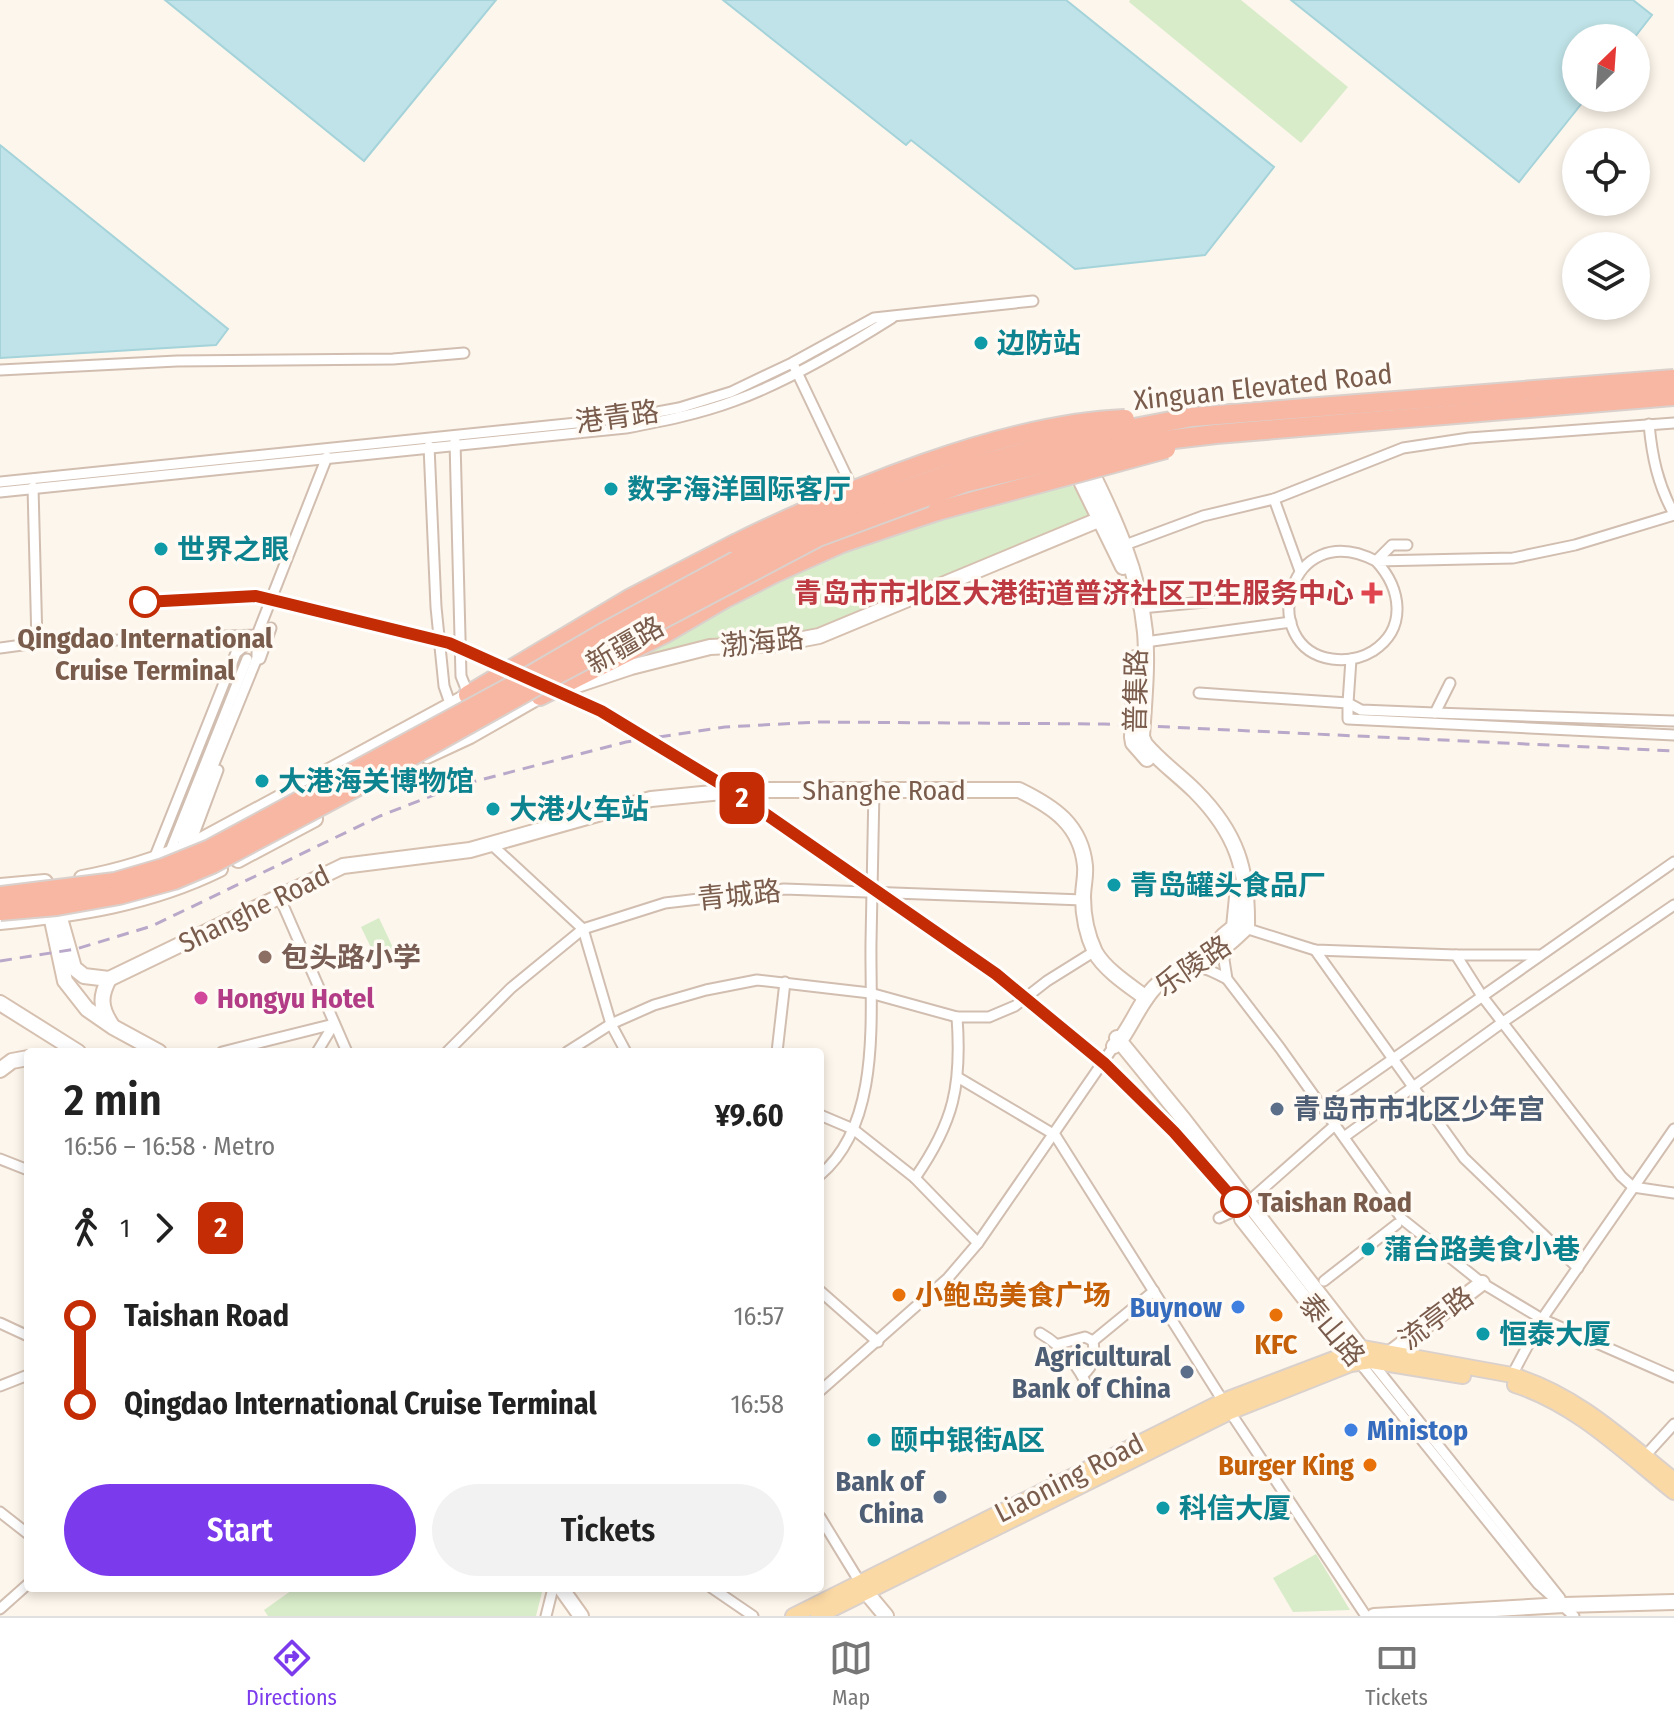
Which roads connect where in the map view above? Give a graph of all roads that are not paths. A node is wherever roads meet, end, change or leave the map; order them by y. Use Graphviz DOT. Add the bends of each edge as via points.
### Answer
graph roads {
  1 [pos="1033,301"];
  2 [pos="464,353"];
  3 [pos="794,368"];
  4 [pos="0,370"];
  5 [pos="1674,379"];
  6 [pos="1674,396"];
  7 [pos="1192,417"];
  8 [pos="1674,423"];
  9 [pos="1649,424"];
  10 [pos="1216,434"];
  11 [pos="455,441"];
  12 [pos="429,444"];
  13 [pos="330,449"];
  14 [pos="326,459"];
  15 [pos="1080,465"];
  16 [pos="0,482"];
  17 [pos="33,484"];
  18 [pos="0,492"];
  19 [pos="857,497"];
  20 [pos="1274,499"];
  21 [pos="1674,514"];
  22 [pos="1106,517"];
  23 [pos="1125,545"];
  24 [pos="1407,545"];
  25 [pos="1376,561"];
  26 [pos="1300,571"];
  27 [pos="1289,594"];
  28 [pos="1141,608"];
  29 [pos="1291,622"];
  30 [pos="271,628"];
  31 [pos="257,635"];
  32 [pos="1145,642"];
  33 [pos="37,643"];
  34 [pos="0,648"];
  35 [pos="247,659"];
  36 [pos="1351,659"];
  37 [pos="1450,683"];
  38 [pos="1199,693"];
  39 [pos="468,695"];
  40 [pos="540,696"];
  41 [pos="1348,703"];
  42 [pos="449,705"];
  43 [pos="1435,713"];
  44 [pos="1674,721"];
  45 [pos="490,724"];
  46 [pos="1674,735"];
  47 [pos="470,736"];
  48 [pos="874,789"];
  49 [pos="490,843"];
  50 [pos="188,846"];
  51 [pos="169,854"];
  52 [pos="153,861"];
  53 [pos="1674,862"];
  54 [pos="49,882"];
  55 [pos="0,886"];
  56 [pos="872,892"];
  57 [pos="0,896"];
  58 [pos="279,896"];
  59 [pos="1083,900"];
  60 [pos="1674,905"];
  61 [pos="0,911"];
  62 [pos="55,916"];
  63 [pos="0,922"];
  64 [pos="1241,927"];
  65 [pos="583,929"];
  66 [pos="1228,944"];
  67 [pos="1315,950"];
  68 [pos="1095,951"];
  69 [pos="1456,955"];
  70 [pos="1538,955"];
  71 [pos="1178,971"];
  72 [pos="109,979"];
  73 [pos="1227,979"];
  74 [pos="1124,980"];
  75 [pos="785,982"];
  76 [pos="870,993"];
  77 [pos="1145,993"];
  78 [pos="1482,996"];
  79 [pos="0,1003"];
  80 [pos="1130,1007"];
  81 [pos="957,1017"];
  82 [pos="1503,1022"];
  83 [pos="334,1024"];
  84 [pos="611,1024"];
  85 [pos="113,1027"];
  86 [pos="1117,1042"];
  87 [pos="72,1048"];
  88 [pos="152,1048"];
  89 [pos="238,1048"];
  90 [pos="319,1048"];
  91 [pos="345,1048"];
  92 [pos="451,1048"];
  93 [pos="573,1048"];
  94 [pos="624,1048"];
  95 [pos="775,1048"];
  96 [pos="24,1059"];
  97 [pos="1393,1059"];
  98 [pos="0,1070"];
  99 [pos="959,1078"];
  100 [pos="1415,1086"];
  101 [pos="1323,1108"];
  102 [pos="824,1117"];
  103 [pos="1335,1125"];
  104 [pos="853,1129"];
  105 [pos="1674,1129"];
  106 [pos="1055,1135"];
  107 [pos="1344,1137"];
  108 [pos="0,1159"];
  109 [pos="24,1168"];
  110 [pos="824,1172"];
  111 [pos="915,1178"];
  112 [pos="1633,1187"];
  113 [pos="1674,1193"];
  114 [pos="1244,1205"];
  115 [pos="1219,1218"];
  116 [pos="1397,1224"];
  117 [pos="978,1243"];
  118 [pos="1578,1268"];
  119 [pos="1324,1281"];
  120 [pos="1482,1283"];
  121 [pos="1154,1291"];
  122 [pos="824,1295"];
  123 [pos="1542,1319"];
  124 [pos="0,1323"];
  125 [pos="1040,1333"];
  126 [pos="24,1334"];
  127 [pos="1093,1341"];
  128 [pos="878,1342"];
  129 [pos="1059,1344"];
  130 [pos="1390,1353"];
  131 [pos="1361,1356"];
  132 [pos="1083,1375"];
  133 [pos="1512,1375"];
  134 [pos="24,1377"];
  135 [pos="1674,1377"];
  136 [pos="0,1386"];
  137 [pos="824,1388"];
  138 [pos="1090,1391"];
  139 [pos="1226,1406"];
  140 [pos="1674,1424"];
  141 [pos="1645,1456"];
  142 [pos="1674,1480"];
  143 [pos="1674,1492"];
  144 [pos="0,1512"];
  145 [pos="824,1523"];
  146 [pos="24,1531"];
  147 [pos="24,1588"];
  148 [pos="864,1588"];
  149 [pos="552,1592"];
  150 [pos="564,1592"];
  151 [pos="718,1592"];
  152 [pos="1674,1602"];
  153 [pos="0,1609"];
  154 [pos="1569,1610"];
  155 [pos="1423,1615"];
  156 [pos="546,1616"];
  157 [pos="581,1616"];
  158 [pos="753,1616"];
  159 [pos="793,1616"];
  160 [pos="818,1616"];
  161 [pos="886,1616"];
  162 [pos="1366,1616"];
  163 [pos="1374,1616"];
  1 -- 3 [label="street, 港青路" via="874,318"];
  2 -- 4 [label="street"];
  3 -- 11 [label="street, 港青路" via="679,408"];
  3 -- 19 [label="street"];
  5 -- 7 [label="highway, Xinguan Elevated Road, bridge"];
  6 -- 10 [label="highway, Xinguan Elevated Road, bridge"];
  7 -- 39 [label="highway, bridge" via="1111,420 1039,431 863,487 631,598"];
  7 -- 57 [label="highway, Xinguan Elevated Road, bridge" via="968,467 849,509 743,557 210,849 115,882"];
  8 -- 9 [label="street"];
  9 -- 20 [label="street" via="1403,448"];
  9 -- 21 [label="street" via="1653,461"];
  10 -- 40 [label="highway, bridge" via="984,496 842,543"];
  10 -- 61 [label="highway, Xinguan Elevated Road, bridge" via="1123,445 964,483 818,537 212,864 119,895"];
  11 -- 12 [label="street, 港青路"];
  11 -- 39 [label="street" via="461,676"];
  12 -- 13 [label="street, 港青路"];
  12 -- 14 [label="street, 港青路"];
  12 -- 42 [label="street" via="436,607"];
  13 -- 14 [label="street"];
  13 -- 17 [label="street, 港青路"];
  14 -- 17 [label="street, 港青路"];
  14 -- 31 [label="street"];
  15 -- 19 [label="street, 新疆路" via="1064,431 994,448"];
  15 -- 22 [label="street"];
  15 -- 40 [label="street, 新疆路" via="943,498 826,539 625,643"];
  16 -- 17 [label="street"];
  17 -- 18 [label="street"];
  17 -- 33 [label="street"];
  19 -- 39 [label="street, 新疆路" via="737,550"];
  20 -- 23 [label="street" via="1203,516"];
  20 -- 26 [label="street"];
  21 -- 25 [label="street" via="1513,558"];
  22 -- 23 [label="street, 普集路"];
  22 -- 40 [label="street, 渤海路" via="819,636 710,647"];
  22 -- 64 [label="street, 普集路" via="1137,633 1133,743 1206,815 1232,857"];
  23 -- 28 [label="street, 普集路"];
  24 -- 25 [label="street" via="1392,545"];
  25 -- 26 [label="street" via="1340,550 1321,555"];
  25 -- 36 [label="street" via="1397,593 1398,612 1380,646"];
  26 -- 27 [label="street"];
  27 -- 28 [label="street"];
  27 -- 29 [label="street"];
  28 -- 32 [label="street, 普集路"];
  29 -- 32 [label="street"];
  29 -- 36 [label="street" via="1309,649 1327,658"];
  30 -- 50 [label="street"];
  31 -- 33 [label="street"];
  31 -- 50 [label="street" via="257,658 183,840"];
  31 -- 52 [label="street" via="236,653"];
  32 -- 64 [label="street, 普集路" via="1142,737 1195,791 1240,857 1245,875"];
  33 -- 34 [label="street"];
  35 -- 51 [label="street"];
  36 -- 41 [label="street"];
  37 -- 43 [label="street"];
  38 -- 41 [label="street"];
  39 -- 42 [label="street, 新疆路"];
  39 -- 45 [label="street"];
  40 -- 45 [label="street, 新疆路"];
  41 -- 43 [label="street" via="1361,710"];
  41 -- 46 [label="street" via="1348,719"];
  42 -- 47 [label="street"];
  42 -- 50 [label="street, 新疆路"];
  43 -- 44 [label="street"];
  45 -- 47 [label="street, 新疆路"];
  47 -- 62 [label="street, 新疆路" via="194,882 140,901"];
  48 -- 49 [label="street, Shanghe Road" via="743,790 651,799"];
  48 -- 56 [label="street"];
  48 -- 59 [label="street, Shanghe Road" via="1019,790 1050,806 1077,835 1085,867"];
  49 -- 58 [label="street, Shanghe Road" via="343,866"];
  49 -- 65 [label="street"];
  50 -- 51 [label="street, 新疆路"];
  51 -- 52 [label="street, 新疆路"];
  52 -- 54 [label="street, 新疆路"];
  53 -- 70 [label="street"];
  54 -- 55 [label="street, 新疆路"];
  54 -- 62 [label="street"];
  56 -- 59 [label="street, 青城路"];
  56 -- 65 [label="street, 青城路" via="784,889 665,903"];
  56 -- 76 [label="street"];
  58 -- 72 [label="street, Shanghe Road"];
  58 -- 83 [label="street"];
  59 -- 68 [label="street, Shanghe Road"];
  60 -- 82 [label="street"];
  62 -- 63 [label="street, 新疆路"];
  62 -- 72 [label="street" via="74,968 84,976"];
  62 -- 85 [label="street" via="65,981 87,1009"];
  64 -- 66 [label="street, 乐陵路"];
  64 -- 67 [label="street"];
  64 -- 77 [label="street" via="1156,978"];
  65 -- 84 [label="street"];
  65 -- 92 [label="street, 青城路" via="511,988"];
  66 -- 71 [label="street, 乐陵路"];
  66 -- 73 [label="street"];
  67 -- 69 [label="street"];
  67 -- 97 [label="street"];
  68 -- 74 [label="street"];
  68 -- 77 [label="street"];
  68 -- 81 [label="street" via="1015,1006 989,1017"];
  69 -- 70 [label="street"];
  69 -- 78 [label="street"];
  70 -- 78 [label="street"];
  71 -- 73 [label="street" via="1195,967"];
  71 -- 77 [label="street, 乐陵路"];
  72 -- 85 [label="street" via="101,1002"];
  73 -- 101 [label="street"];
  74 -- 77 [label="street"];
  74 -- 80 [label="street"];
  75 -- 76 [label="street"];
  75 -- 84 [label="street" via="757,980 706,990"];
  75 -- 95 [label="street"];
  76 -- 81 [label="street"];
  76 -- 104 [label="street" via="866,1086"];
  77 -- 80 [label="street"];
  77 -- 86 [label="street, 乐陵路"];
  78 -- 82 [label="street"];
  78 -- 97 [label="street"];
  79 -- 87 [label="street"];
  80 -- 86 [label="street"];
  81 -- 99 [label="street"];
  82 -- 100 [label="street"];
  82 -- 112 [label="street"];
  83 -- 89 [label="street"];
  83 -- 90 [label="street"];
  83 -- 91 [label="street"];
  84 -- 93 [label="street"];
  84 -- 94 [label="street"];
  85 -- 88 [label="street"];
  86 -- 106 [label="street"];
  86 -- 114 [label="street"];
  96 -- 98 [label="street"];
  97 -- 100 [label="street"];
  97 -- 101 [label="street"];
  99 -- 106 [label="street"];
  99 -- 111 [label="street" via="950,1115"];
  100 -- 107 [label="street"];
  100 -- 118 [label="street" via="1475,1170"];
  101 -- 103 [label="street"];
  102 -- 104 [label="street"];
  103 -- 107 [label="street"];
  103 -- 114 [label="street"];
  104 -- 110 [label="street"];
  104 -- 111 [label="street"];
  105 -- 112 [label="street"];
  106 -- 117 [label="street"];
  106 -- 121 [label="street"];
  107 -- 120 [label="street" via="1402,1219"];
  108 -- 109 [label="street"];
  111 -- 117 [label="street"];
  112 -- 113 [label="street"];
  112 -- 118 [label="street"];
  114 -- 115 [label="street"];
  114 -- 131 [label="street"];
  116 -- 119 [label="street"];
  117 -- 128 [label="street"];
  118 -- 123 [label="street"];
  120 -- 123 [label="street"];
  120 -- 130 [label="street, 流亭路"];
  121 -- 127 [label="street"];
  121 -- 139 [label="street"];
  122 -- 128 [label="street"];
  123 -- 133 [label="street"];
  123 -- 135 [label="street"];
  124 -- 126 [label="street"];
  125 -- 129 [label="street"];
  127 -- 129 [label="street" via="1085,1337"];
  127 -- 132 [label="street" via="1095,1358"];
  128 -- 137 [label="street"];
  129 -- 132 [label="street"];
  130 -- 131 [label="main road"];
  130 -- 133 [label="main road"];
  131 -- 139 [label="main road, Liaoning Road"];
  131 -- 143 [label="main road" via="1530,1390 1592,1426"];
  131 -- 154 [label="street, 泰山路" via="1538,1584"];
  132 -- 138 [label="street"];
  133 -- 141 [label="main road" via="1568,1398"];
  134 -- 136 [label="street"];
  139 -- 148 [label="main road, Liaoning Road"];
  139 -- 162 [label="street"];
  140 -- 141 [label="street"];
  141 -- 142 [label="main road"];
  144 -- 146 [label="street"];
  145 -- 148 [label="street"];
  147 -- 153 [label="street"];
  148 -- 159 [label="main road, Liaoning Road"];
  148 -- 160 [label="main road, Liaoning Road"];
  148 -- 161 [label="street"];
  149 -- 156 [label="street"];
  150 -- 157 [label="street"];
  151 -- 158 [label="street"];
  152 -- 154 [label="street"];
  154 -- 155 [label="street"];
  155 -- 163 [label="street"];
}
